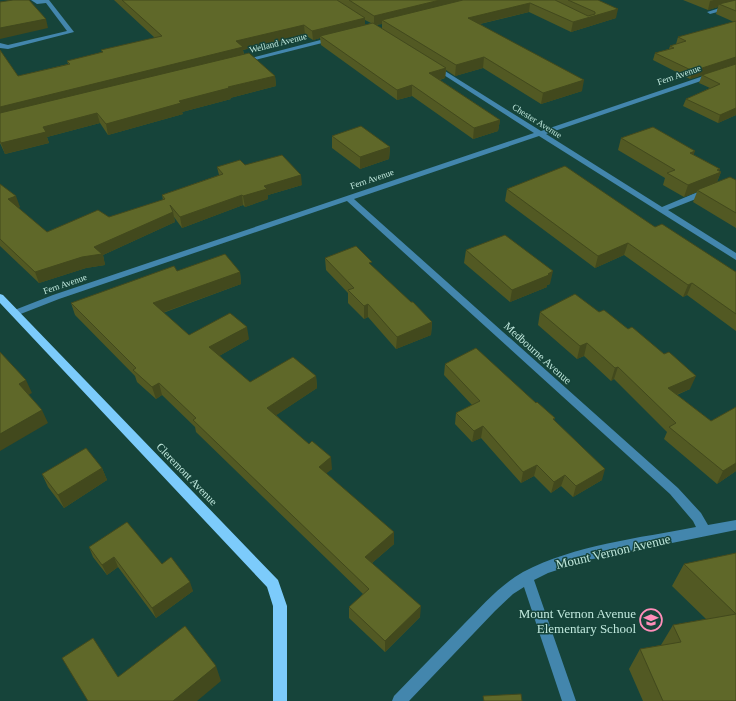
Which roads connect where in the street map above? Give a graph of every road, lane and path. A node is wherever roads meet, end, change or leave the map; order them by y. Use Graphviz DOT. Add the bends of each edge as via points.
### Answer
graph roads {
  1 [pos="34,0"];
  2 [pos="736,5"];
  3 [pos="710,12"];
  4 [pos="336,38"];
  5 [pos="0,45"];
  6 [pos="425,61"];
  7 [pos="237,63"];
  8 [pos="736,67"];
  9 [pos="540,133"];
  10 [pos="716,188"];
  11 [pos="348,198"];
  12 [pos="662,210"];
  13 [pos="736,257"];
  14 [pos="0,297"];
  15 [pos="15,313"];
  16 [pos="736,525"];
  17 [pos="705,531"];
  18 [pos="527,577"];
  19 [pos="280,701"];
  20 [pos="399,701"];
  21 [pos="569,701"];
  1 -- 5 [label="street" via="47,1 71,32 8,47"];
  2 -- 3 [label="street"];
  4 -- 7 [label="street, Welland Avenue"];
  6 -- 9 [label="street, Chester Avenue"];
  8 -- 9 [label="street, Fern Avenue"];
  9 -- 11 [label="street, Fern Avenue"];
  9 -- 12 [label="street, Chester Avenue"];
  10 -- 12 [label="street"];
  11 -- 15 [label="street, Fern Avenue"];
  11 -- 17 [label="street, Medbourne Avenue" via="674,491 697,517"];
  12 -- 13 [label="street, Chester Avenue"];
  14 -- 15 [label="main road, Cleremont Avenue"];
  15 -- 19 [label="main road, Cleremont Avenue" via="273,584 280,606"];
  16 -- 17 [label="street, Mount Vernon Avenue"];
  17 -- 18 [label="street, Mount Vernon Avenue" via="588,554 544,568"];
  18 -- 20 [label="street, Mount Vernon Avenue" via="508,590"];
  18 -- 21 [label="street"];
}
